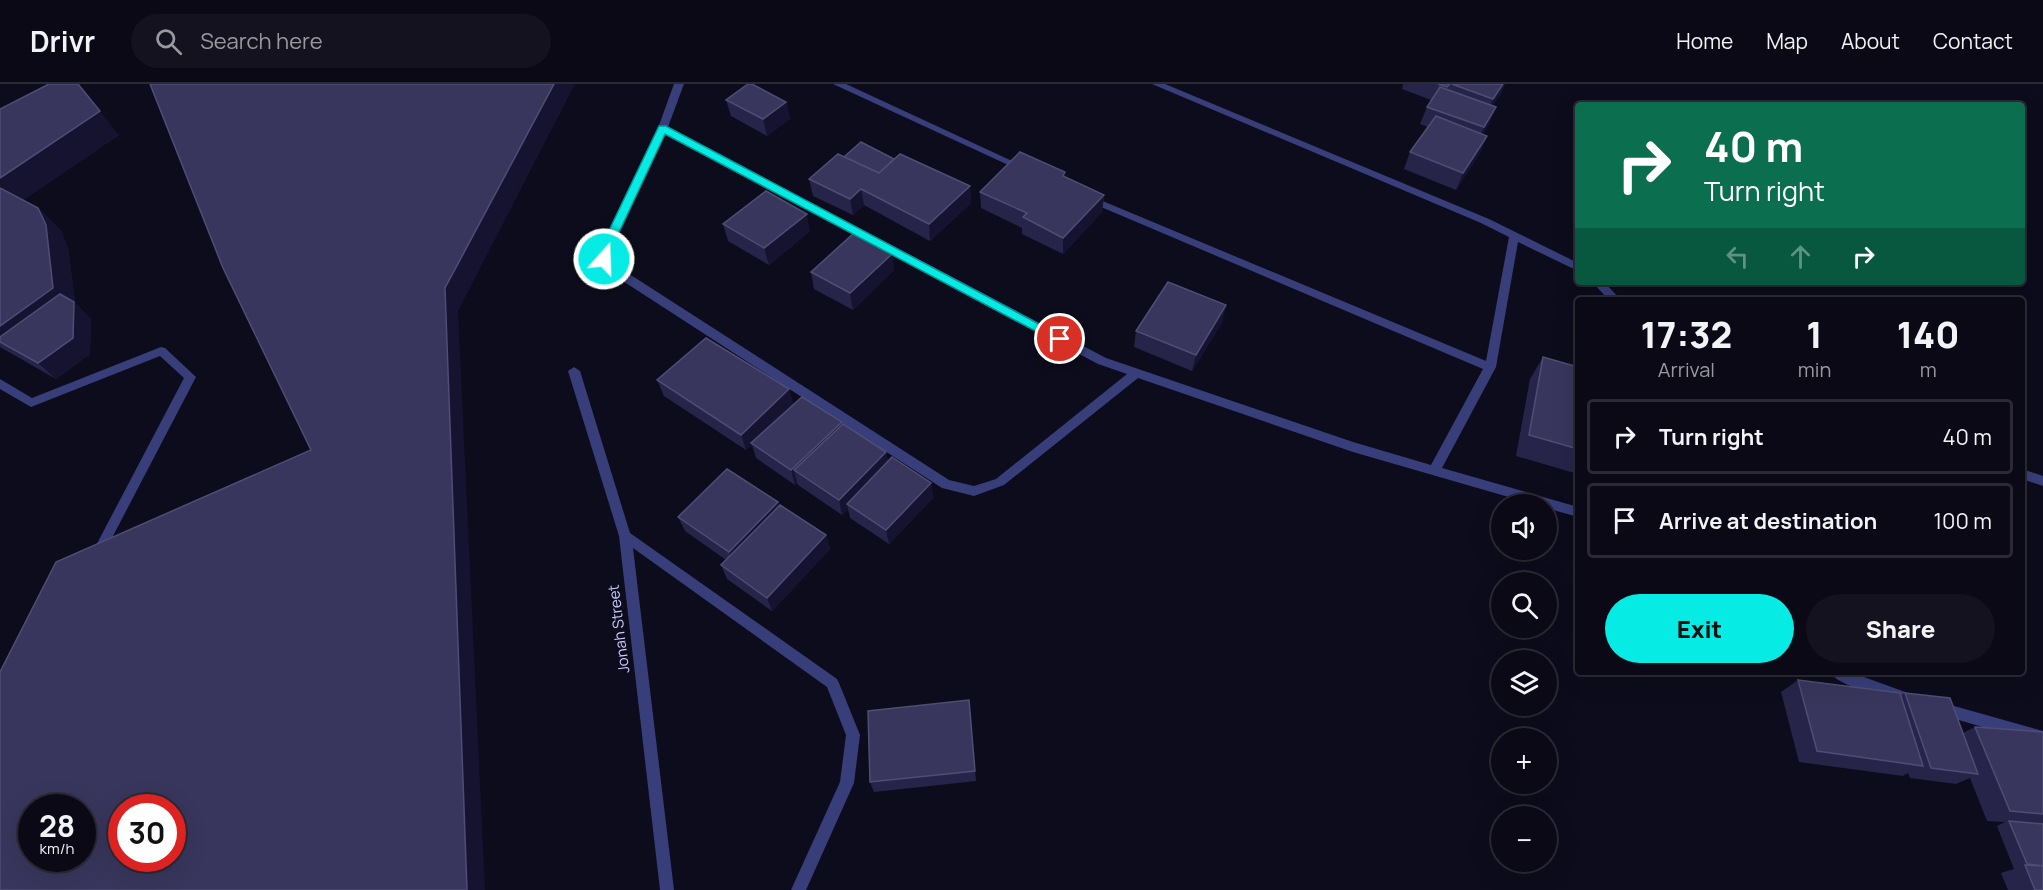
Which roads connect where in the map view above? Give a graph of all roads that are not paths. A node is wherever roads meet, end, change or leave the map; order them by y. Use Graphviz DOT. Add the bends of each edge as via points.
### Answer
graph roads {
  1 [pos="679,84"];
  2 [pos="838,84"];
  3 [pos="1157,84"];
  4 [pos="663,128"];
  5 [pos="1033,172"];
  6 [pos="1076,192"];
  7 [pos="1514,235"];
  8 [pos="1575,266"];
  9 [pos="1600,285"];
  10 [pos="1613,297"];
  11 [pos="1490,367"];
  12 [pos="574,371"];
  13 [pos="1135,374"];
  14 [pos="0,383"];
  15 [pos="1435,469"];
  16 [pos="2025,475"];
  17 [pos="2043,481"];
  18 [pos="1575,511"];
  19 [pos="625,536"];
  20 [pos="88,569"];
  21 [pos="1843,675"];
  22 [pos="2043,738"];
  23 [pos="667,890"];
  24 [pos="798,890"];
  1 -- 4 [label="street"];
  2 -- 5 [label="street"];
  3 -- 7 [label="street"];
  4 -- 13 [label="street" via="1102,361"];
  4 -- 13 [label="street" via="604,259 616,271 946,484 974,491 1000,482"];
  6 -- 11 [label="street"];
  7 -- 8 [label="street"];
  7 -- 11 [label="street"];
  9 -- 10 [label="street"];
  11 -- 15 [label="street"];
  12 -- 19 [label="street, Jonah Street"];
  13 -- 15 [label="street" via="1353,447"];
  14 -- 20 [label="street" via="31,403 161,351 189,377"];
  15 -- 18 [label="street"];
  16 -- 17 [label="street"];
  19 -- 23 [label="street, Jonah Street"];
  19 -- 24 [label="street" via="832,683 853,735 847,783"];
  21 -- 22 [label="street"];
}
